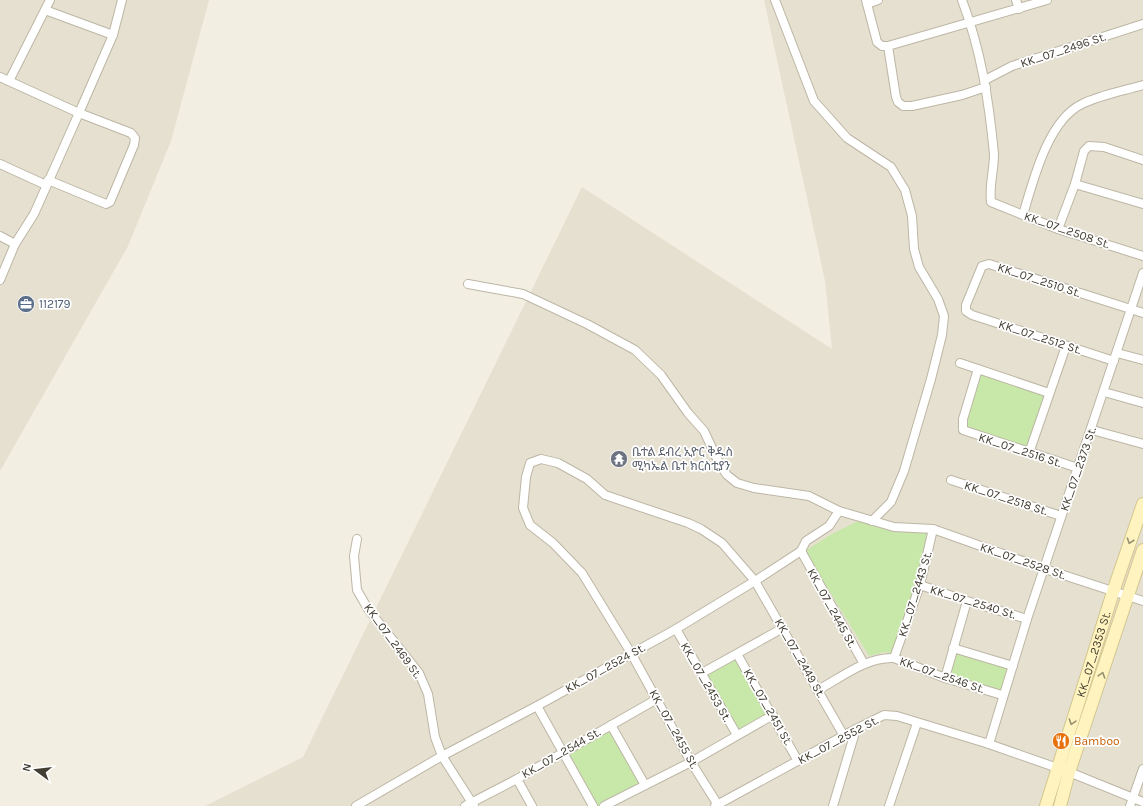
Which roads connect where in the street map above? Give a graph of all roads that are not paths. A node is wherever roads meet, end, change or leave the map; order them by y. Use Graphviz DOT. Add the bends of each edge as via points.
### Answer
graph roads {
  1 [pos="50,0"];
  2 [pos="122,0"];
  3 [pos="775,0"];
  4 [pos="878,0"];
  5 [pos="962,0"];
  6 [pos="1016,0"];
  7 [pos="1047,0"];
  8 [pos="866,2"];
  9 [pos="1019,9"];
  10 [pos="45,10"];
  11 [pos="971,22"];
  12 [pos="1143,24"];
  13 [pos="113,35"];
  14 [pos="888,46"];
  15 [pos="0,77"];
  16 [pos="9,81"];
  17 [pos="986,84"];
  18 [pos="1143,85"];
  19 [pos="79,113"];
  20 [pos="1143,160"];
  21 [pos="0,164"];
  22 [pos="47,183"];
  23 [pos="1075,184"];
  24 [pos="1143,204"];
  25 [pos="1023,214"];
  26 [pos="1058,229"];
  27 [pos="0,236"];
  28 [pos="15,244"];
  29 [pos="1143,256"];
  30 [pos="1143,273"];
  31 [pos="0,280"];
  32 [pos="468,284"];
  33 [pos="1131,310"];
  34 [pos="966,311"];
  35 [pos="1143,313"];
  36 [pos="1066,346"];
  37 [pos="1116,353"];
  38 [pos="1143,360"];
  39 [pos="1114,362"];
  40 [pos="960,363"];
  41 [pos="978,369"];
  42 [pos="1104,392"];
  43 [pos="1049,394"];
  44 [pos="1143,402"];
  45 [pos="1092,430"];
  46 [pos="1143,444"];
  47 [pos="1029,453"];
  48 [pos="1078,468"];
  49 [pos="951,480"];
  50 [pos="1143,504"];
  51 [pos="839,511"];
  52 [pos="1061,516"];
  53 [pos="872,521"];
  54 [pos="933,529"];
  55 [pos="357,539"];
  56 [pos="1143,550"];
  57 [pos="801,551"];
  58 [pos="1045,569"];
  59 [pos="755,581"];
  60 [pos="920,585"];
  61 [pos="1113,592"];
  62 [pos="1128,596"];
  63 [pos="1143,601"];
  64 [pos="967,602"];
  65 [pos="1027,619"];
  66 [pos="783,628"];
  67 [pos="676,629"];
  68 [pos="953,648"];
  69 [pos="630,653"];
  70 [pos="737,654"];
  71 [pos="894,658"];
  72 [pos="864,664"];
  73 [pos="1013,666"];
  74 [pos="702,673"];
  75 [pos="945,678"];
  76 [pos="818,690"];
  77 [pos="1002,695"];
  78 [pos="657,699"];
  79 [pos="537,706"];
  80 [pos="773,715"];
  81 [pos="917,723"];
  82 [pos="611,725"];
  83 [pos="856,729"];
  84 [pos="737,735"];
  85 [pos="844,736"];
  86 [pos="989,744"];
  87 [pos="563,752"];
  88 [pos="442,756"];
  89 [pos="798,761"];
  90 [pos="691,762"];
  91 [pos="1143,769"];
  92 [pos="1064,770"];
  93 [pos="517,779"];
  94 [pos="645,785"];
  95 [pos="1132,802"];
  96 [pos="1143,802"];
  97 [pos="470,805"];
  98 [pos="717,805"];
  99 [pos="356,806"];
  100 [pos="532,806"];
  101 [pos="593,806"];
  102 [pos="604,806"];
  103 [pos="833,806"];
  104 [pos="889,806"];
  105 [pos="1046,806"];
  106 [pos="1060,806"];
  1 -- 10 [label="street"];
  2 -- 13 [label="street"];
  3 -- 53 [label="street" via="814,101 847,138 890,167 905,190 912,216 914,249 919,267 938,298 944,316 933,371 904,471 891,502"];
  4 -- 8 [label="street"];
  5 -- 11 [label="street"];
  6 -- 9 [label="street"];
  7 -- 9 [label="street"];
  8 -- 14 [label="street" via="877,42 882,46"];
  9 -- 11 [label="street"];
  10 -- 13 [label="street"];
  10 -- 16 [label="street"];
  11 -- 14 [label="street"];
  11 -- 17 [label="street"];
  12 -- 17 [label="street, KK_07_2496 St." via="1012,66"];
  13 -- 19 [label="street"];
  14 -- 17 [label="street, KK_07_2496 St." via="896,97 904,106 949,98"];
  15 -- 16 [label="street"];
  16 -- 19 [label="street"];
  17 -- 25 [label="street, KK_07_2508 St." via="994,154 989,188 991,202"];
  18 -- 25 [label="street" via="1082,104 1063,118 1041,157"];
  19 -- 22 [label="street"];
  19 -- 22 [label="street" via="131,133 135,138 110,202 106,204"];
  20 -- 23 [label="street" via="1104,147 1089,146 1084,151"];
  21 -- 22 [label="street"];
  22 -- 28 [label="street" via="34,214"];
  23 -- 24 [label="street"];
  23 -- 26 [label="street"];
  25 -- 26 [label="street, KK_07_2508 St."];
  26 -- 29 [label="street, KK_07_2508 St."];
  27 -- 28 [label="street"];
  28 -- 31 [label="street"];
  30 -- 33 [label="street, KK_07_2373 St."];
  32 -- 51 [label="street, KK_07_2528 St." via="523,294 635,350 660,375 704,431 720,465 737,483 809,496"];
  33 -- 34 [label="street, KK_07_2510 St." via="989,264 982,266 978,272"];
  33 -- 35 [label="street, KK_07_2510 St."];
  33 -- 37 [label="street, KK_07_2373 St."];
  34 -- 36 [label="street, KK_07_2512 St."];
  36 -- 39 [label="street, KK_07_2512 St."];
  36 -- 43 [label="street"];
  37 -- 38 [label="street"];
  37 -- 39 [label="street, KK_07_2373 St."];
  39 -- 42 [label="street, KK_07_2373 St."];
  40 -- 41 [label="street"];
  41 -- 43 [label="street"];
  41 -- 47 [label="street, KK_07_2516 St." via="963,419 963,430"];
  42 -- 44 [label="street"];
  42 -- 45 [label="street, KK_07_2373 St."];
  43 -- 47 [label="street"];
  45 -- 46 [label="street"];
  45 -- 48 [label="street, KK_07_2373 St."];
  47 -- 48 [label="street, KK_07_2516 St."];
  48 -- 52 [label="street, KK_07_2373 St."];
  49 -- 52 [label="street, KK_07_2518 St."];
  50 -- 61 [label="street, KK_07_2353 St., one-way"];
  51 -- 53 [label="street, KK_07_2528 St."];
  51 -- 57 [label="street, KK_07_2524 St." via="829,526 806,541"];
  52 -- 58 [label="street, KK_07_2373 St."];
  53 -- 54 [label="street, KK_07_2528 St." via="894,527"];
  54 -- 58 [label="street, KK_07_2528 St."];
  54 -- 60 [label="street, KK_07_2443 St."];
  55 -- 88 [label="street, KK_07_2469 St." via="354,556 357,590 368,609 419,673 428,694 435,737"];
  56 -- 62 [label="street, KK_07_2353 St."];
  57 -- 59 [label="street, KK_07_2524 St."];
  57 -- 72 [label="street, KK_07_2445 St."];
  58 -- 61 [label="street, KK_07_2528 St."];
  58 -- 65 [label="street, KK_07_2373 St."];
  59 -- 66 [label="street, KK_07_2449 St."];
  59 -- 67 [label="street, KK_07_2524 St."];
  59 -- 69 [label="street, KK_07_2449 St." via="722,543 701,529 605,495 587,479 558,463 534,460 530,463 526,477 523,508 530,525 553,543 582,573"];
  60 -- 64 [label="street, KK_07_2540 St."];
  60 -- 71 [label="street, KK_07_2443 St."];
  61 -- 62 [label="street, KK_07_2528 St."];
  61 -- 92 [label="street, KK_07_2353 St., one-way"];
  62 -- 63 [label="street, KK_07_2528 St."];
  92 -- 62 [label="street, KK_07_2353 St., one-way"];
  64 -- 65 [label="street, KK_07_2540 St."];
  64 -- 68 [label="street"];
  65 -- 73 [label="street, KK_07_2373 St."];
  66 -- 70 [label="street"];
  66 -- 76 [label="street, KK_07_2449 St."];
  67 -- 69 [label="street, KK_07_2524 St."];
  67 -- 74 [label="street, KK_07_2453 St."];
  68 -- 73 [label="street"];
  68 -- 75 [label="street"];
  69 -- 78 [label="street, KK_07_2455 St."];
  69 -- 79 [label="street, KK_07_2524 St."];
  70 -- 74 [label="street"];
  70 -- 80 [label="street, KK_07_2451 St."];
  71 -- 72 [label="street, KK_07_2546 St." via="873,660"];
  71 -- 75 [label="street, KK_07_2546 St."];
  72 -- 76 [label="street, KK_07_2546 St."];
  73 -- 77 [label="street, KK_07_2373 St."];
  74 -- 84 [label="street, KK_07_2453 St."];
  75 -- 77 [label="street, KK_07_2546 St."];
  76 -- 85 [label="street, KK_07_2449 St."];
  77 -- 86 [label="street, KK_07_2373 St."];
  78 -- 82 [label="street, KK_07_2544 St."];
  78 -- 90 [label="street, KK_07_2455 St."];
  79 -- 87 [label="street"];
  79 -- 88 [label="street, KK_07_2524 St."];
  80 -- 84 [label="street"];
  80 -- 89 [label="street, KK_07_2451 St."];
  81 -- 83 [label="street, KK_07_2552 St." via="897,716 884,715"];
  81 -- 86 [label="street, KK_07_2552 St."];
  81 -- 104 [label="street"];
  82 -- 87 [label="street, KK_07_2544 St."];
  82 -- 94 [label="street"];
  83 -- 85 [label="street, KK_07_2552 St."];
  83 -- 103 [label="street"];
  84 -- 90 [label="street"];
  85 -- 89 [label="street, KK_07_2552 St."];
  86 -- 92 [label="street, KK_07_2552 St."];
  87 -- 93 [label="street, KK_07_2544 St."];
  87 -- 101 [label="street"];
  88 -- 97 [label="street, KK_07_2469 St."];
  88 -- 99 [label="street, KK_07_2524 St."];
  89 -- 98 [label="street, KK_07_2552 St."];
  90 -- 94 [label="street"];
  90 -- 98 [label="street, KK_07_2455 St."];
  91 -- 95 [label="street"];
  92 -- 95 [label="street, KK_07_2552 St."];
  92 -- 105 [label="street, KK_07_2353 St."];
  92 -- 106 [label="street, KK_07_2353 St."];
  93 -- 97 [label="street, KK_07_2544 St."];
  93 -- 100 [label="street"];
  94 -- 102 [label="street"];
  95 -- 96 [label="street, KK_07_2552 St."];
}
